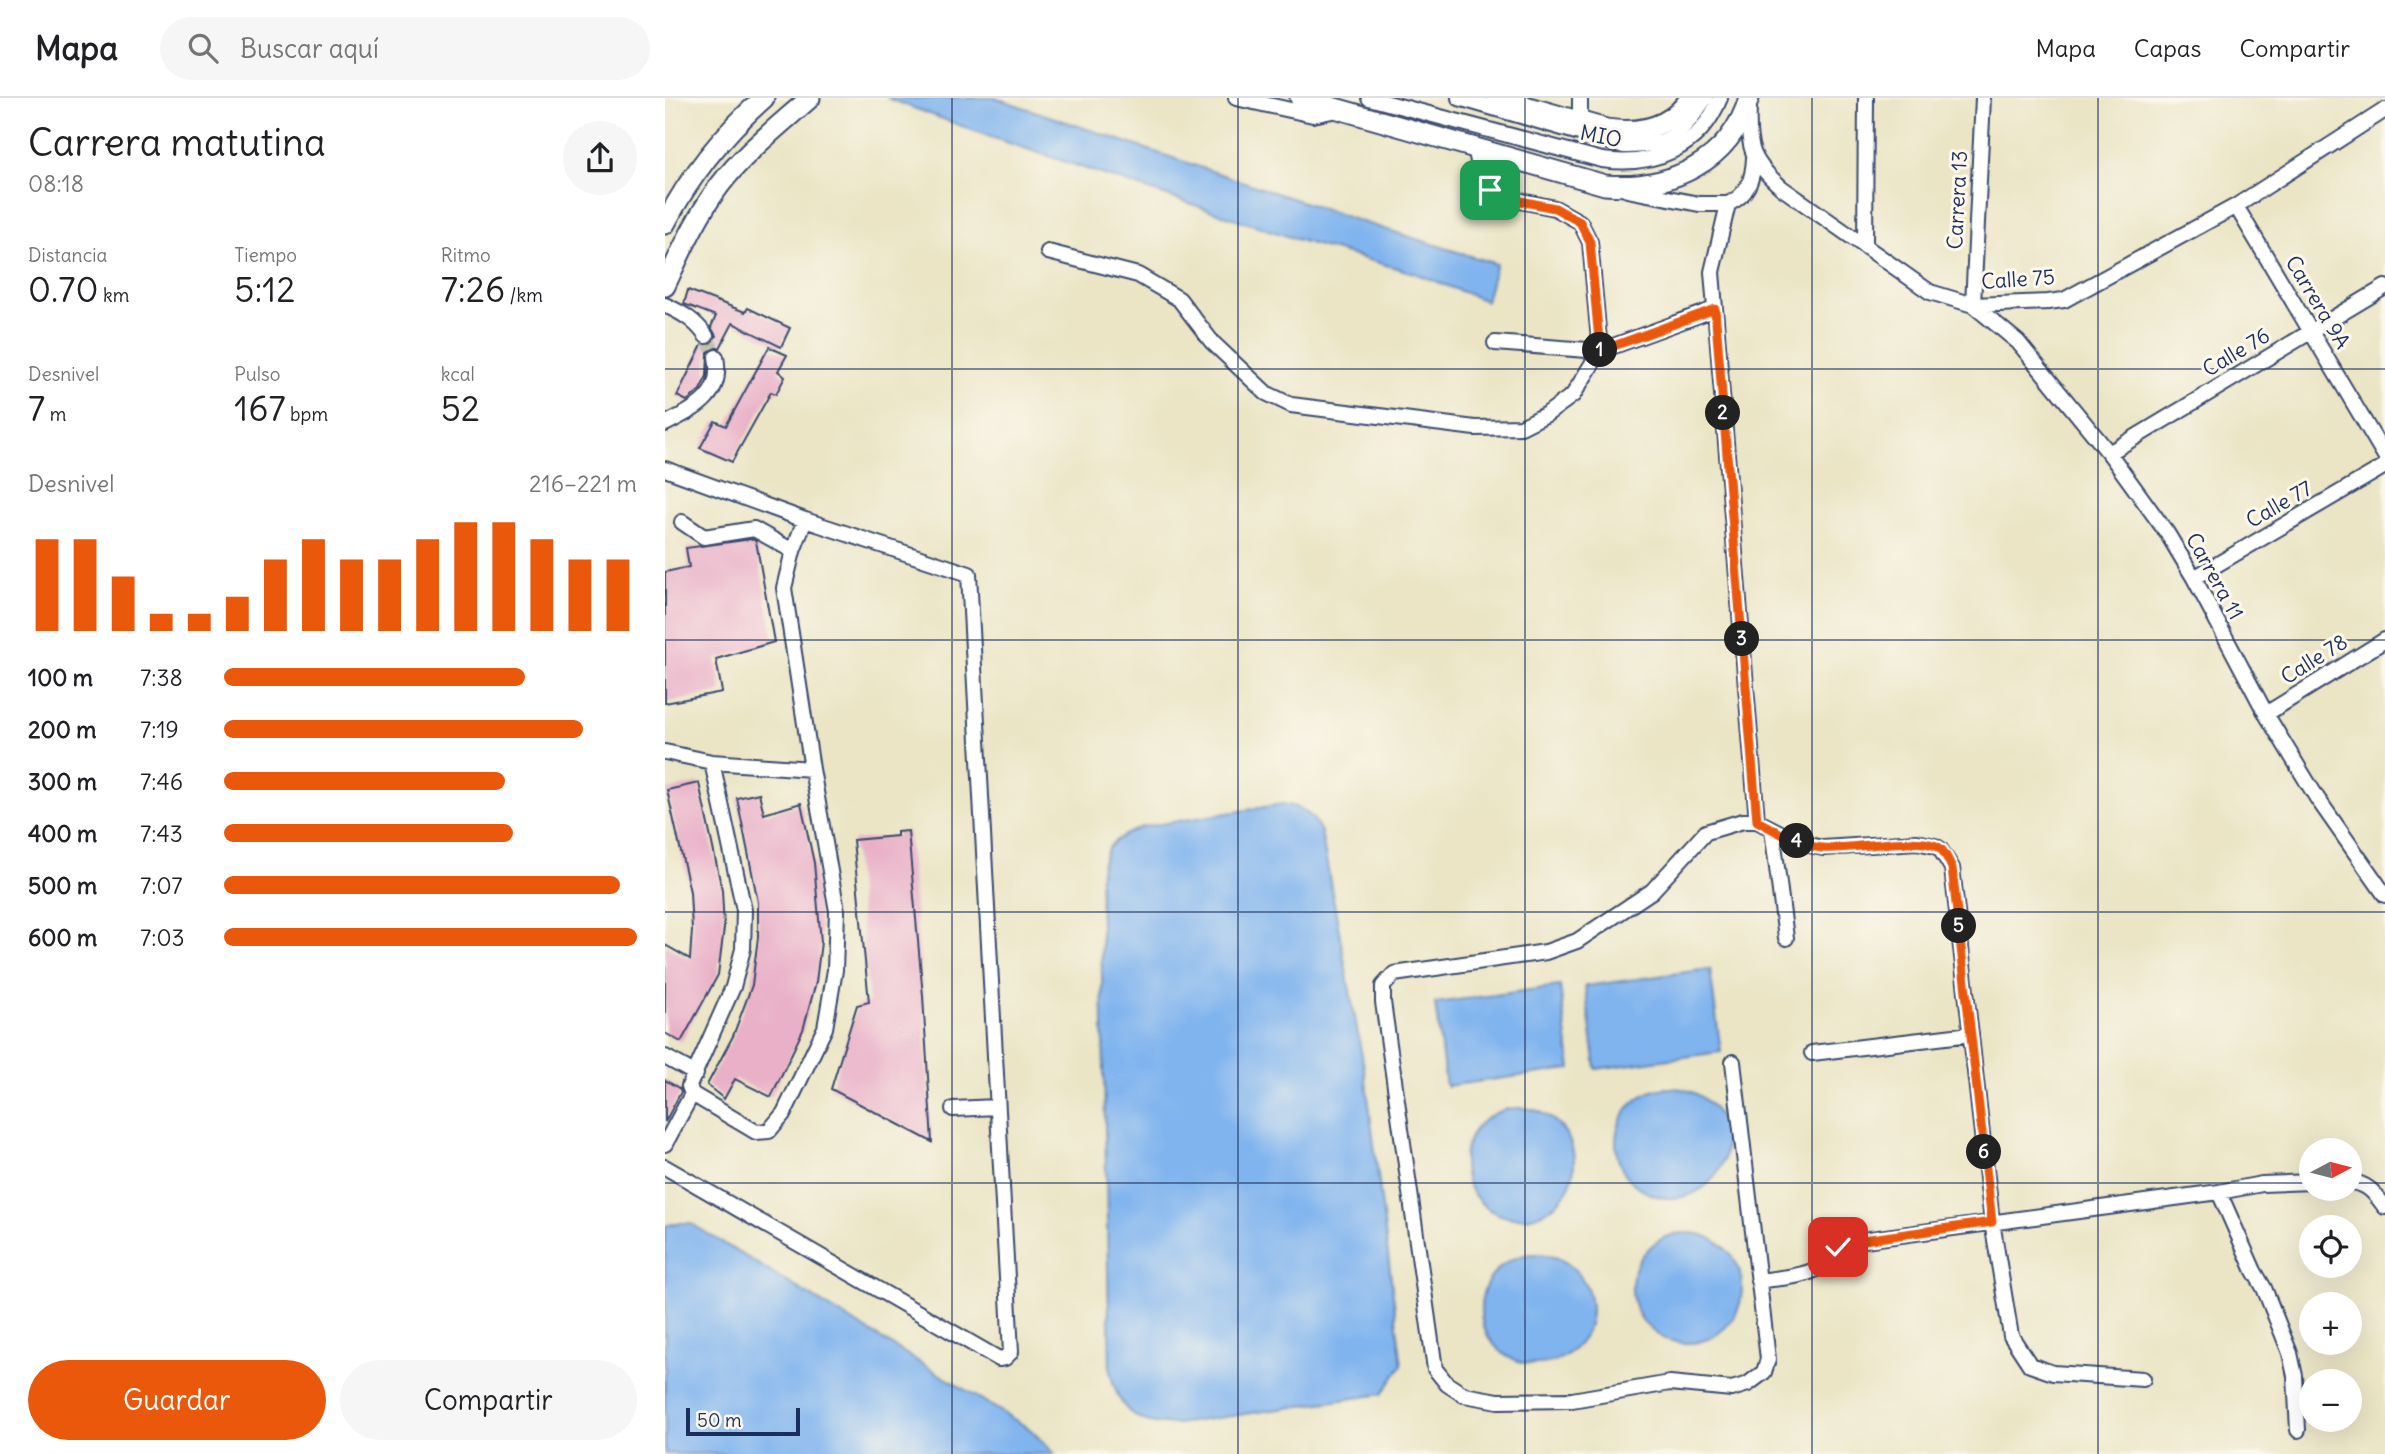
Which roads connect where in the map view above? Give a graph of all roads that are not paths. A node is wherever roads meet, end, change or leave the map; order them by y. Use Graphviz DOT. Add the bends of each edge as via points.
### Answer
graph roads {
  1 [pos="764,98"];
  2 [pos="810,98"];
  3 [pos="1236,98"];
  4 [pos="1300,98"];
  5 [pos="1369,98"];
  6 [pos="1459,98"];
  7 [pos="1497,98"];
  8 [pos="1580,98"];
  9 [pos="1690,98"];
  10 [pos="1705,98"];
  11 [pos="1720,98"];
  12 [pos="1749,98"];
  13 [pos="1865,98"];
  14 [pos="1983,98"];
  15 [pos="1339,110"];
  16 [pos="2385,110"];
  17 [pos="1580,122"];
  18 [pos="1475,147"];
  19 [pos="1754,158"];
  20 [pos="1605,185"];
  21 [pos="1728,204"];
  22 [pos="2236,206"];
  23 [pos="665,224"];
  24 [pos="1865,246"];
  25 [pos="1048,252"];
  26 [pos="665,286"];
  27 [pos="2385,287"];
  28 [pos="665,305"];
  29 [pos="1973,305"];
  30 [pos="1715,309"];
  31 [pos="2311,332"];
  32 [pos="706,336"];
  33 [pos="1495,343"];
  34 [pos="1600,351"];
  35 [pos="716,357"];
  36 [pos="665,424"];
  37 [pos="2109,453"];
  38 [pos="2385,456"];
  39 [pos="2385,466"];
  40 [pos="665,469"];
  41 [pos="805,520"];
  42 [pos="682,523"];
  43 [pos="793,551"];
  44 [pos="2194,578"];
  45 [pos="2385,640"];
  46 [pos="2266,714"];
  47 [pos="665,752"];
  48 [pos="712,762"];
  49 [pos="812,769"];
  50 [pos="1757,821"];
  51 [pos="1772,829"];
  52 [pos="2379,876"];
  53 [pos="2385,895"];
  54 [pos="1786,938"];
  55 [pos="1971,1034"];
  56 [pos="1812,1054"];
  57 [pos="665,1057"];
  58 [pos="1733,1062"];
  59 [pos="696,1074"];
  60 [pos="692,1094"];
  61 [pos="997,1107"];
  62 [pos="953,1109"];
  63 [pos="665,1144"];
  64 [pos="665,1167"];
  65 [pos="2299,1183"];
  66 [pos="2363,1184"];
  67 [pos="2219,1192"];
  68 [pos="2385,1207"];
  69 [pos="1992,1222"];
  70 [pos="1758,1281"];
  71 [pos="2143,1379"];
  72 [pos="2298,1430"];
  1 -- 23 [label="main road" via="707,156"];
  2 -- 26 [label="main road" via="719,185"];
  3 -- 15 [label="street" via="1313,115"];
  4 -- 15 [label="main road"];
  5 -- 11 [label="street, MIO" via="1622,163 1673,152 1703,127"];
  6 -- 10 [label="street, MIO" via="1624,146 1646,146 1680,131"];
  7 -- 17 [label="main road"];
  8 -- 17 [label="street"];
  9 -- 17 [label="main road" via="1674,117 1638,131"];
  12 -- 19 [label="street" via="1749,142"];
  12 -- 20 [label="main road" via="1737,128 1696,167 1637,186"];
  13 -- 24 [label="street"];
  14 -- 29 [label="street, Carrera 13"];
  15 -- 18 [label="main road"];
  16 -- 22 [label="street, Calle 75"];
  18 -- 20 [label="main road"];
  18 -- 34 [label="street" via="1482,181 1490,190 1555,208 1580,222 1590,242"];
  19 -- 21 [label="street" via="1749,185 1741,198"];
  19 -- 24 [label="street, Calle 75" via="1782,188"];
  20 -- 21 [label="street" via="1699,204"];
  21 -- 30 [label="street" via="1713,272"];
  22 -- 29 [label="street, Calle 75" via="2064,300"];
  22 -- 31 [label="street, Carrera 9A"];
  24 -- 29 [label="street, Calle 75" via="1930,292"];
  25 -- 34 [label="street" via="1139,275 1179,299 1212,342 1266,393 1291,405 1475,428 1521,427 1573,395"];
  27 -- 31 [label="street, Calle 76"];
  28 -- 32 [label="street" via="683,313"];
  29 -- 37 [label="street, Carrera 11" via="2018,342"];
  30 -- 34 [label="street"];
  30 -- 50 [label="street"];
  31 -- 37 [label="street, Calle 76"];
  31 -- 38 [label="street, Carrera 9A"];
  33 -- 34 [label="street"];
  35 -- 36 [label="street" via="715,384 708,395 690,412"];
  37 -- 44 [label="street, Carrera 11"];
  39 -- 44 [label="street, Calle 77"];
  40 -- 41 [label="street"];
  41 -- 43 [label="street"];
  41 -- 61 [label="street" via="969,574"];
  42 -- 43 [label="street" via="704,537 754,529"];
  43 -- 49 [label="street" via="785,589"];
  44 -- 46 [label="street, Carrera 11"];
  45 -- 46 [label="street, Calle 78"];
  46 -- 52 [label="street, Carrera 11" via="2317,798"];
  47 -- 48 [label="street"];
  48 -- 49 [label="street"];
  48 -- 59 [label="street" via="744,910 743,949 733,987"];
  49 -- 60 [label="street" via="838,911 835,970 825,1028 784,1113 769,1131 756,1132"];
  50 -- 51 [label="street"];
  50 -- 70 [label="street" via="1706,832 1652,891 1577,941 1546,952 1394,974 1383,986 1383,1002 1435,1369 1447,1384 1464,1395 1498,1401 1572,1400 1670,1383 1731,1389 1748,1384 1763,1372 1768,1359"];
  51 -- 54 [label="street"];
  51 -- 55 [label="street" via="1823,848 1917,842 1940,849 1952,868"];
  52 -- 53 [label="street, Carrera 11"];
  55 -- 56 [label="street"];
  55 -- 69 [label="street"];
  57 -- 59 [label="street"];
  58 -- 70 [label="street"];
  59 -- 60 [label="street" via="689,1086"];
  60 -- 63 [label="street"];
  61 -- 62 [label="street"];
  61 -- 64 [label="street" via="1011,1352 1005,1358 999,1359"];
  65 -- 67 [label="street"];
  66 -- 68 [label="street"];
  67 -- 69 [label="street"];
  67 -- 72 [label="street" via="2290,1353"];
  69 -- 70 [label="street" via="1849,1242 1811,1272"];
  69 -- 71 [label="street" via="2011,1336 2030,1365 2053,1373"];
}
